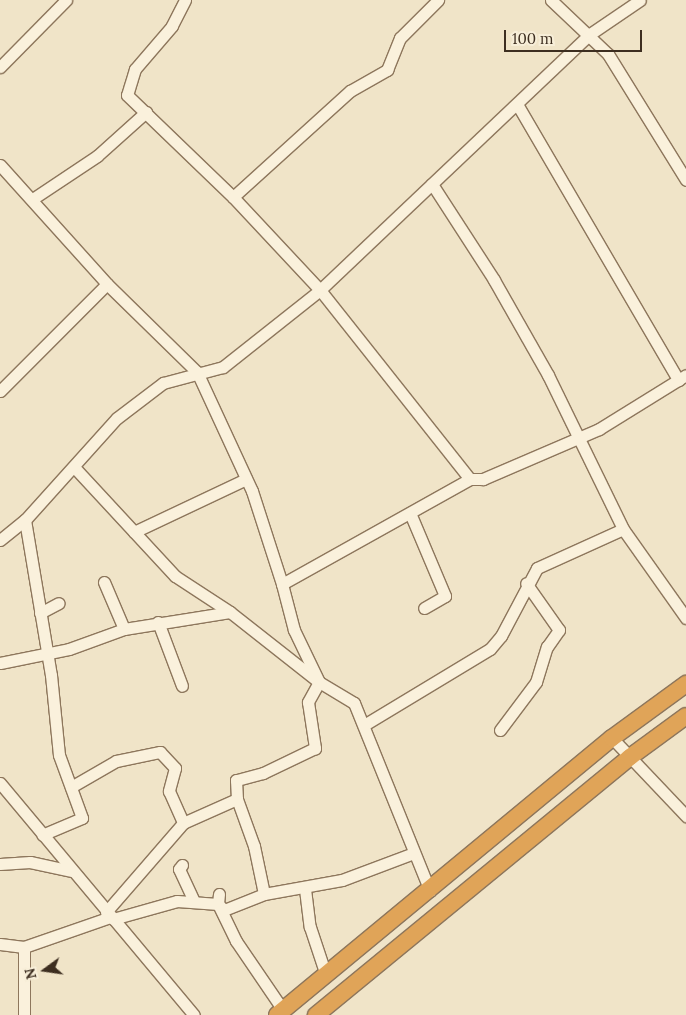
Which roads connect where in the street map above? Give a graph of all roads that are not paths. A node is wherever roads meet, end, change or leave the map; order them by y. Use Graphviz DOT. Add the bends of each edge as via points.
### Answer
graph roads {
  1 [pos="66,0"];
  2 [pos="185,0"];
  3 [pos="438,0"];
  4 [pos="551,0"];
  5 [pos="640,0"];
  6 [pos="590,34"];
  7 [pos="0,67"];
  8 [pos="517,104"];
  9 [pos="146,112"];
  10 [pos="0,165"];
  11 [pos="686,180"];
  12 [pos="432,184"];
  13 [pos="233,197"];
  14 [pos="34,198"];
  15 [pos="107,284"];
  16 [pos="320,290"];
  17 [pos="197,372"];
  18 [pos="682,377"];
  19 [pos="2,385"];
  20 [pos="578,437"];
  21 [pos="74,467"];
  22 [pos="246,479"];
  23 [pos="470,479"];
  24 [pos="410,514"];
  25 [pos="25,520"];
  26 [pos="624,529"];
  27 [pos="134,532"];
  28 [pos="0,540"];
  29 [pos="104,582"];
  30 [pos="526,583"];
  31 [pos="282,584"];
  32 [pos="58,604"];
  33 [pos="424,608"];
  34 [pos="230,612"];
  35 [pos="40,614"];
  36 [pos="686,618"];
  37 [pos="158,622"];
  38 [pos="124,629"];
  39 [pos="46,655"];
  40 [pos="0,663"];
  41 [pos="319,682"];
  42 [pos="686,684"];
  43 [pos="182,686"];
  44 [pos="686,716"];
  45 [pos="364,725"];
  46 [pos="500,730"];
  47 [pos="612,738"];
  48 [pos="630,757"];
  49 [pos="0,783"];
  50 [pos="71,787"];
  51 [pos="237,799"];
  52 [pos="683,810"];
  53 [pos="183,823"];
  54 [pos="42,835"];
  55 [pos="414,853"];
  56 [pos="0,864"];
  57 [pos="182,865"];
  58 [pos="72,871"];
  59 [pos="305,889"];
  60 [pos="430,891"];
  61 [pos="264,894"];
  62 [pos="218,899"];
  63 [pos="194,901"];
  64 [pos="110,916"];
  65 [pos="0,944"];
  66 [pos="24,946"];
  67 [pos="326,975"];
  68 [pos="280,1013"];
  69 [pos="24,1015"];
  70 [pos="194,1015"];
  71 [pos="316,1015"];
  1 -- 7 [label="street"];
  2 -- 9 [label="street" via="172,26 135,69 127,95"];
  3 -- 13 [label="street" via="400,38 387,70 350,91"];
  4 -- 6 [label="street"];
  5 -- 6 [label="street"];
  6 -- 8 [label="street"];
  6 -- 11 [label="street" via="608,54"];
  8 -- 12 [label="street"];
  8 -- 18 [label="street"];
  9 -- 13 [label="street"];
  9 -- 14 [label="street" via="96,156"];
  10 -- 14 [label="street"];
  12 -- 16 [label="street"];
  12 -- 20 [label="street" via="499,288"];
  13 -- 16 [label="street"];
  14 -- 15 [label="street"];
  15 -- 17 [label="street"];
  15 -- 19 [label="street"];
  16 -- 17 [label="street" via="223,368"];
  16 -- 23 [label="street"];
  17 -- 21 [label="street" via="163,383 117,418"];
  17 -- 22 [label="street"];
  18 -- 20 [label="street" via="623,415"];
  20 -- 23 [label="street" via="483,479"];
  20 -- 26 [label="street"];
  21 -- 25 [label="street"];
  21 -- 27 [label="street"];
  22 -- 27 [label="street"];
  22 -- 31 [label="street"];
  23 -- 24 [label="street"];
  24 -- 31 [label="street"];
  24 -- 33 [label="street" via="445,596"];
  25 -- 28 [label="street"];
  25 -- 35 [label="street"];
  26 -- 30 [label="street" via="536,568"];
  26 -- 36 [label="street"];
  27 -- 34 [label="street" via="175,576"];
  29 -- 38 [label="street"];
  30 -- 45 [label="street" via="510,621 490,649"];
  30 -- 46 [label="street" via="559,630 547,648 536,682"];
  31 -- 41 [label="street" via="294,630"];
  32 -- 35 [label="street"];
  34 -- 37 [label="street"];
  34 -- 41 [label="street"];
  35 -- 39 [label="street"];
  37 -- 38 [label="street"];
  37 -- 43 [label="street"];
  38 -- 39 [label="street"];
  39 -- 40 [label="street"];
  39 -- 50 [label="street" via="59,755"];
  41 -- 45 [label="street" via="347,696"];
  41 -- 51 [label="street" via="308,702 317,745 282,765 236,780"];
  42 -- 47 [label="highway"];
  44 -- 48 [label="highway"];
  45 -- 55 [label="street"];
  47 -- 48 [label="street"];
  47 -- 60 [label="highway"];
  48 -- 52 [label="street"];
  48 -- 71 [label="highway"];
  49 -- 54 [label="street"];
  50 -- 53 [label="street" via="116,761 160,752 175,768 169,790"];
  50 -- 54 [label="street" via="82,818"];
  51 -- 53 [label="street"];
  51 -- 61 [label="street" via="254,846"];
  53 -- 64 [label="street"];
  54 -- 58 [label="street"];
  55 -- 59 [label="street"];
  55 -- 60 [label="street"];
  56 -- 58 [label="street" via="30,862"];
  57 -- 63 [label="street" via="179,869"];
  58 -- 64 [label="street"];
  59 -- 61 [label="street"];
  59 -- 67 [label="street" via="310,927"];
  60 -- 67 [label="highway"];
  61 -- 62 [label="street" via="224,910"];
  62 -- 63 [label="street"];
  62 -- 68 [label="street" via="236,941"];
  63 -- 64 [label="street" via="177,901"];
  64 -- 66 [label="street"];
  64 -- 70 [label="street"];
  65 -- 66 [label="street"];
  66 -- 69 [label="street"];
  67 -- 68 [label="highway"];
}
